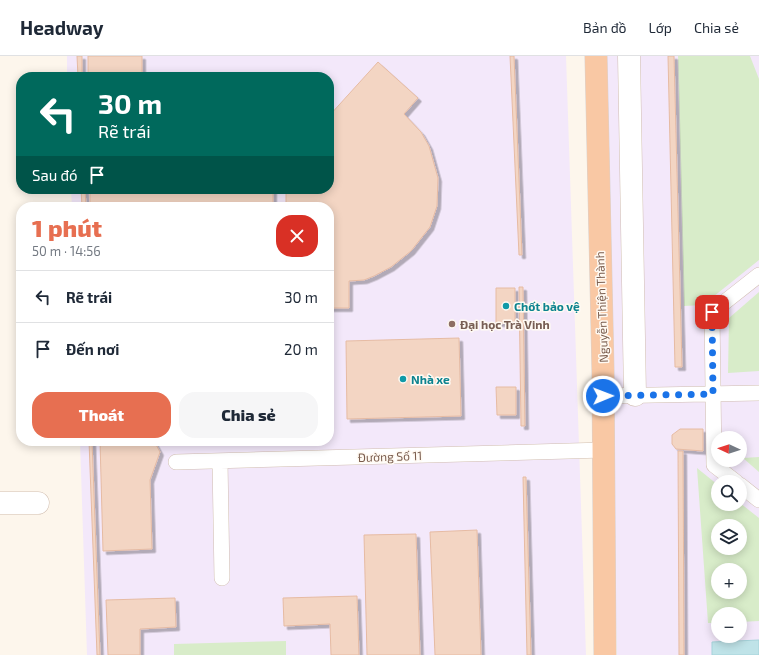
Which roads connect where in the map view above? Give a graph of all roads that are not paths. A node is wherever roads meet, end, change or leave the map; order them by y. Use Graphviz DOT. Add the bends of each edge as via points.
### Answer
graph roads {
  1 [pos="596,56"];
  2 [pos="629,56"];
  3 [pos="759,274"];
  4 [pos="759,393"];
  5 [pos="713,394"];
  6 [pos="635,395"];
  7 [pos="603,396"];
  8 [pos="604,450"];
  9 [pos="220,461"];
  10 [pos="176,462"];
  11 [pos="727,475"];
  12 [pos="747,491"];
  13 [pos="759,500"];
  14 [pos="0,503"];
  15 [pos="38,503"];
  16 [pos="222,578"];
  17 [pos="605,655"];
  1 -- 7 [label="highway, Nguyễn Thiện Thành"];
  2 -- 6 [label="street"];
  3 -- 5 [label="lane" via="712,312"];
  4 -- 5 [label="lane"];
  5 -- 6 [label="lane"];
  5 -- 11 [label="lane" via="714,465"];
  6 -- 7 [label="lane"];
  7 -- 8 [label="highway, Nguyễn Thiện Thành"];
  8 -- 9 [label="lane, Đường Số 11"];
  8 -- 17 [label="highway, Nguyễn Thiện Thành"];
  9 -- 10 [label="lane, Đường Số 11"];
  9 -- 16 [label="lane"];
  12 -- 13 [label="lane"];
  14 -- 15 [label="street"];
}
